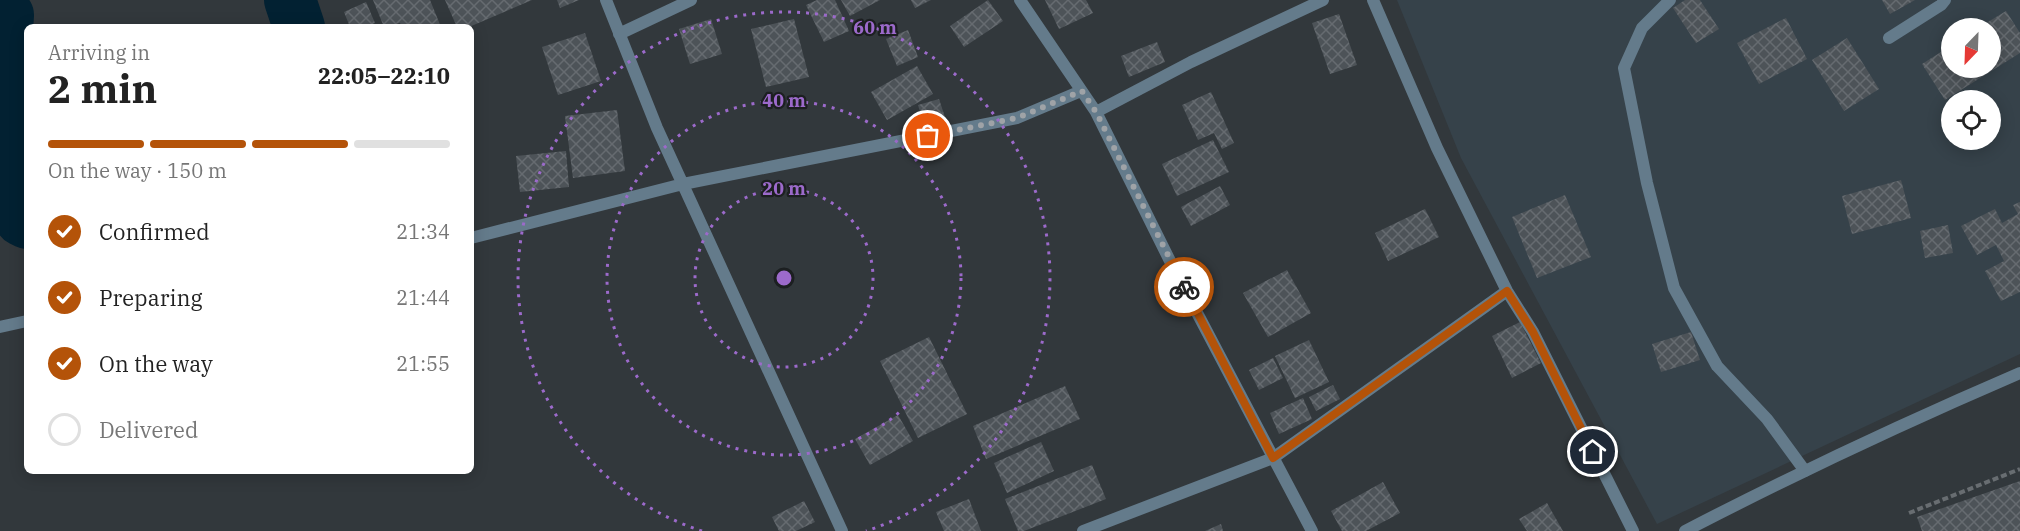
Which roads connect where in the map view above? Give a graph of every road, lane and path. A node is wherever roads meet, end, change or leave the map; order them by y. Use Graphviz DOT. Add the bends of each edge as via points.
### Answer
graph roads {
  1 [pos="606,0"];
  2 [pos="691,0"];
  3 [pos="1020,0"];
  4 [pos="1323,0"];
  5 [pos="1372,0"];
  6 [pos="1670,0"];
  7 [pos="1945,0"];
  8 [pos="620,34"];
  9 [pos="1889,38"];
  10 [pos="1082,91"];
  11 [pos="1096,112"];
  12 [pos="683,184"];
  13 [pos="474,237"];
  14 [pos="1507,291"];
  15 [pos="24,322"];
  16 [pos="0,327"];
  17 [pos="2020,374"];
  18 [pos="1273,458"];
  19 [pos="2020,469"];
  20 [pos="1805,471"];
  21 [pos="1909,513"];
  22 [pos="842,531"];
  23 [pos="1083,531"];
  24 [pos="1312,531"];
  25 [pos="1633,531"];
  26 [pos="1685,531"];
  1 -- 8 [label="street"];
  2 -- 8 [label="street"];
  3 -- 10 [label="street"];
  4 -- 11 [label="street"];
  5 -- 14 [label="street" via="1437,148"];
  6 -- 20 [label="street" via="1642,28 1624,68 1647,183 1674,288 1718,366 1767,419"];
  7 -- 9 [label="street"];
  8 -- 12 [label="street"];
  10 -- 11 [label="street"];
  10 -- 12 [label="street" via="1017,118"];
  11 -- 18 [label="street"];
  12 -- 13 [label="street"];
  12 -- 22 [label="street"];
  14 -- 18 [label="street"];
  14 -- 25 [label="street" via="1533,332"];
  15 -- 16 [label="street"];
  17 -- 20 [label="street" via="1915,418"];
  18 -- 23 [label="street"];
  18 -- 24 [label="street"];
  19 -- 21 [label="path"];
  20 -- 26 [label="street"];
}
